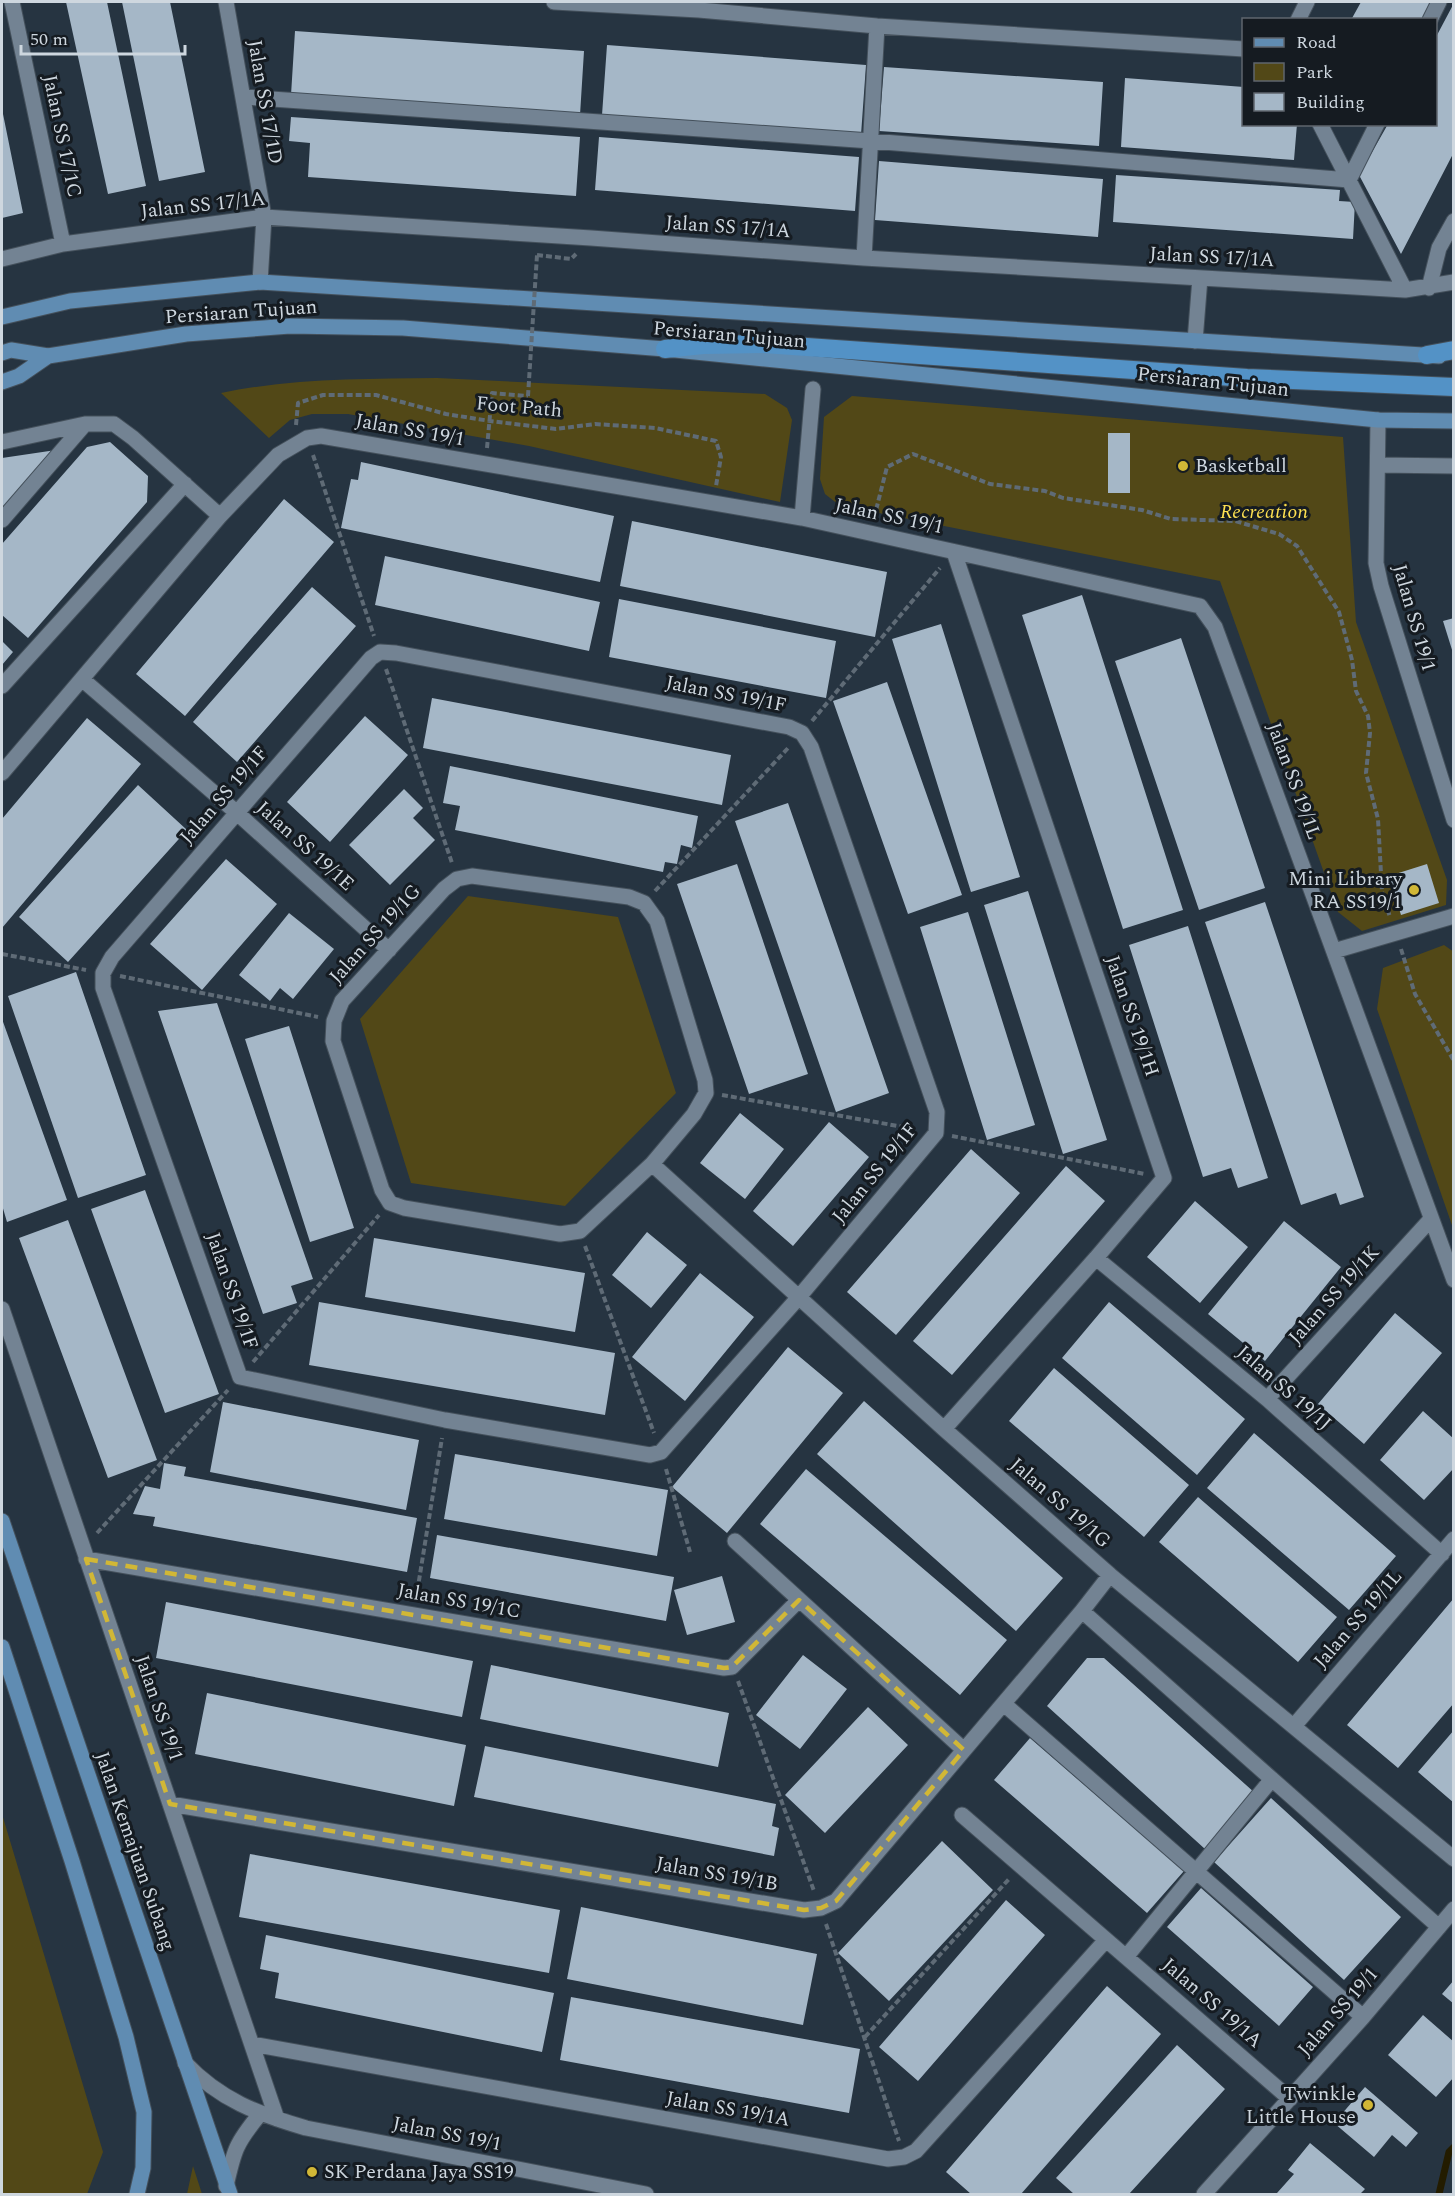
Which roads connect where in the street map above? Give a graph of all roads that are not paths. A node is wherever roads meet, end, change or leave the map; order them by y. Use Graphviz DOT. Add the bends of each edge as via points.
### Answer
graph roads {
  1 [pos="12,2"];
  2 [pos="226,2"];
  3 [pos="564,2"];
  4 [pos="1307,2"];
  5 [pos="1439,2"];
  6 [pos="698,6"];
  7 [pos="1299,18"];
  8 [pos="1431,18"];
  9 [pos="877,26"];
  10 [pos="1242,49"];
  11 [pos="243,97"];
  12 [pos="1321,126"];
  13 [pos="1376,126"];
  14 [pos="871,141"];
  15 [pos="1350,180"];
  16 [pos="264,217"];
  17 [pos="1454,221"];
  18 [pos="63,244"];
  19 [pos="1446,246"];
  20 [pos="864,258"];
  21 [pos="2,260"];
  22 [pos="1200,278"];
  23 [pos="260,282"];
  24 [pos="1454,282"];
  25 [pos="1429,288"];
  26 [pos="1405,290"];
  27 [pos="2,317"];
  28 [pos="1195,341"];
  29 [pos="665,349"];
  30 [pos="1454,350"];
  31 [pos="2,353"];
  32 [pos="48,356"];
  33 [pos="1426,356"];
  34 [pos="1454,356"];
  35 [pos="2,382"];
  36 [pos="1454,387"];
  37 [pos="813,390"];
  38 [pos="1378,420"];
  39 [pos="1454,421"];
  40 [pos="85,424"];
  41 [pos="2,442"];
  42 [pos="1378,465"];
  43 [pos="1454,466"];
  44 [pos="185,484"];
  45 [pos="220,516"];
  46 [pos="802,518"];
  47 [pos="2,520"];
  48 [pos="954,552"];
  49 [pos="83,680"];
  50 [pos="2,686"];
  51 [pos="2,773"];
  52 [pos="236,812"];
  53 [pos="1454,820"];
  54 [pos="1454,916"];
  55 [pos="389,950"];
  56 [pos="1334,951"];
  57 [pos="652,1164"];
  58 [pos="1431,1219"];
  59 [pos="1096,1258"];
  60 [pos="1454,1280"];
  61 [pos="799,1297"];
  62 [pos="2,1310"];
  63 [pos="1267,1400"];
  64 [pos="944,1429"];
  65 [pos="2,1521"];
  66 [pos="1454,1539"];
  67 [pos="735,1541"];
  68 [pos="1442,1554"];
  69 [pos="86,1559"];
  70 [pos="1110,1575"];
  71 [pos="799,1600"];
  72 [pos="1082,1611"];
  73 [pos="2,1647"];
  74 [pos="1004,1704"];
  75 [pos="1294,1726"];
  76 [pos="964,1750"];
  77 [pos="1272,1779"];
  78 [pos="170,1804"];
  79 [pos="962,1815"];
  80 [pos="1454,1858"];
  81 [pos="1196,1872"];
  82 [pos="1454,1908"];
  83 [pos="1439,1927"];
  84 [pos="1106,1940"];
  85 [pos="1126,1957"];
  86 [pos="1363,2017"];
  87 [pos="252,2044"];
  88 [pos="185,2064"];
  89 [pos="1290,2099"];
  90 [pos="260,2114"];
  91 [pos="277,2120"];
  92 [pos="143,2168"];
  93 [pos="228,2190"];
  94 [pos="129,2194"];
  95 [pos="137,2194"];
  96 [pos="646,2194"];
  97 [pos="1204,2194"];
  1 -- 18 [label="street, Jalan SS 17/1C"];
  2 -- 11 [label="street, Jalan SS 17/1D"];
  3 -- 6 [label="street"];
  4 -- 7 [label="street"];
  5 -- 8 [label="street"];
  6 -- 9 [label="street"];
  9 -- 10 [label="street"];
  9 -- 14 [label="street"];
  11 -- 14 [label="street"];
  11 -- 16 [label="street, Jalan SS 17/1D"];
  12 -- 15 [label="street"];
  13 -- 15 [label="street"];
  14 -- 15 [label="street"];
  14 -- 20 [label="street"];
  15 -- 26 [label="street"];
  16 -- 18 [label="street, Jalan SS 17/1A"];
  16 -- 20 [label="street, Jalan SS 17/1A"];
  16 -- 23 [label="street, Jalan SS 17/1D"];
  17 -- 19 [label="street"];
  18 -- 21 [label="street, Jalan SS 17/1A"];
  19 -- 25 [label="street"];
  20 -- 22 [label="street, Jalan SS 17/1A"];
  22 -- 26 [label="street, Jalan SS 17/1A"];
  22 -- 28 [label="street"];
  23 -- 27 [label="main road, Persiaran Tujuan" via="70,301"];
  23 -- 28 [label="main road, Persiaran Tujuan"];
  24 -- 25 [label="street, Jalan SS 17/1A"];
  25 -- 26 [label="street, Jalan SS 17/1A"];
  28 -- 33 [label="main road, Persiaran Tujuan"];
  29 -- 32 [label="main road, Persiaran Tujuan" via="403,328 290,326 186,334"];
  29 -- 36 [label="highway" via="764,344 1247,378"];
  29 -- 38 [label="main road, Persiaran Tujuan"];
  30 -- 33 [label="highway"];
  31 -- 32 [label="main road, Persiaran Tujuan"];
  32 -- 35 [label="main road" via="19,376"];
  33 -- 34 [label="main road, Persiaran Tujuan"];
  37 -- 46 [label="street"];
  38 -- 39 [label="main road, Persiaran Tujuan"];
  38 -- 42 [label="street, Jalan SS 19/1"];
  40 -- 41 [label="street"];
  40 -- 44 [label="street" via="114,424"];
  40 -- 47 [label="street"];
  42 -- 43 [label="street"];
  42 -- 53 [label="street, Jalan SS 19/1" via="1376,563"];
  44 -- 45 [label="street"];
  44 -- 50 [label="street"];
  45 -- 46 [label="street, Jalan SS 19/1" via="278,455 307,438 321,436"];
  45 -- 49 [label="street, Jalan SS 19/1"];
  46 -- 48 [label="street, Jalan SS 19/1"];
  48 -- 56 [label="street, Jalan SS 19/1L" via="1200,606 1215,627"];
  48 -- 59 [label="street, Jalan SS 19/1H" via="1164,1178"];
  49 -- 51 [label="street, Jalan SS 19/1"];
  49 -- 52 [label="street, Jalan SS 19/1E"];
  52 -- 55 [label="street, Jalan SS 19/1E"];
  52 -- 61 [label="street, Jalan SS 19/1F" via="112,957 103,973 103,988 240,1377 445,1420 650,1455 661,1452"];
  52 -- 61 [label="street, Jalan SS 19/1F" via="380,652 778,725 802,733 811,747 937,1112 936,1133"];
  54 -- 56 [label="street"];
  55 -- 57 [label="street, Jalan SS 19/1G" via="342,1001 334,1021 333,1041 382,1190 390,1203 560,1234 580,1231"];
  55 -- 57 [label="street, Jalan SS 19/1G" via="444,889 457,879 472,876 629,897 645,903 657,921 706,1093 694,1114"];
  56 -- 58 [label="street, Jalan SS 19/1L"];
  57 -- 61 [label="street, Jalan SS 19/1G"];
  58 -- 60 [label="street, Jalan SS 19/1L"];
  58 -- 63 [label="street, Jalan SS 19/1K"];
  59 -- 63 [label="street, Jalan SS 19/1J"];
  59 -- 64 [label="street, Jalan SS 19/1H"];
  61 -- 64 [label="street, Jalan SS 19/1G"];
  62 -- 69 [label="street, Jalan SS 19/1"];
  63 -- 68 [label="street, Jalan SS 19/1J"];
  64 -- 70 [label="street, Jalan SS 19/1G"];
  65 -- 88 [label="main road, Jalan Kemajuan Subang"];
  66 -- 68 [label="street, Jalan SS 19/1L"];
  67 -- 71 [label="street"];
  68 -- 75 [label="street, Jalan SS 19/1L"];
  69 -- 71 [label="street, Jalan SS 19/1C" via="724,1668 732,1667"];
  69 -- 78 [label="street, Jalan SS 19/1"];
  70 -- 72 [label="street, Jalan SS 19/1B"];
  70 -- 75 [label="street, Jalan SS 19/1G"];
  71 -- 76 [label="street"];
  72 -- 74 [label="street, Jalan SS 19/1B"];
  72 -- 77 [label="street"];
  73 -- 92 [label="main road" via="126,2037 144,2112"];
  74 -- 76 [label="street, Jalan SS 19/1B"];
  74 -- 81 [label="street"];
  75 -- 80 [label="street, Jalan SS 19/1G"];
  76 -- 78 [label="street, Jalan SS 19/1B" via="836,1901 804,1910"];
  77 -- 81 [label="street"];
  77 -- 83 [label="street"];
  78 -- 87 [label="street, Jalan SS 19/1"];
  79 -- 84 [label="street, Jalan SS 19/1A"];
  81 -- 85 [label="street"];
  81 -- 86 [label="street"];
  82 -- 83 [label="street, Jalan SS 19/1"];
  83 -- 86 [label="street, Jalan SS 19/1"];
  84 -- 85 [label="street, Jalan SS 19/1A"];
  84 -- 87 [label="street, Jalan SS 19/1A" via="916,2151 888,2159"];
  85 -- 89 [label="street, Jalan SS 19/1A"];
  86 -- 89 [label="street, Jalan SS 19/1"];
  87 -- 91 [label="street, Jalan SS 19/1"];
  88 -- 90 [label="street, Jalan SS 19/1" via="202,2082"];
  88 -- 93 [label="main road, Jalan Kemajuan Subang"];
  89 -- 97 [label="street, Jalan SS 19/1"];
  90 -- 91 [label="street, Jalan SS 19/1"];
  90 -- 93 [label="street" via="233,2152"];
  91 -- 96 [label="street, Jalan SS 19/1"];
  92 -- 94 [label="street"];
  92 -- 95 [label="main road"];
}
